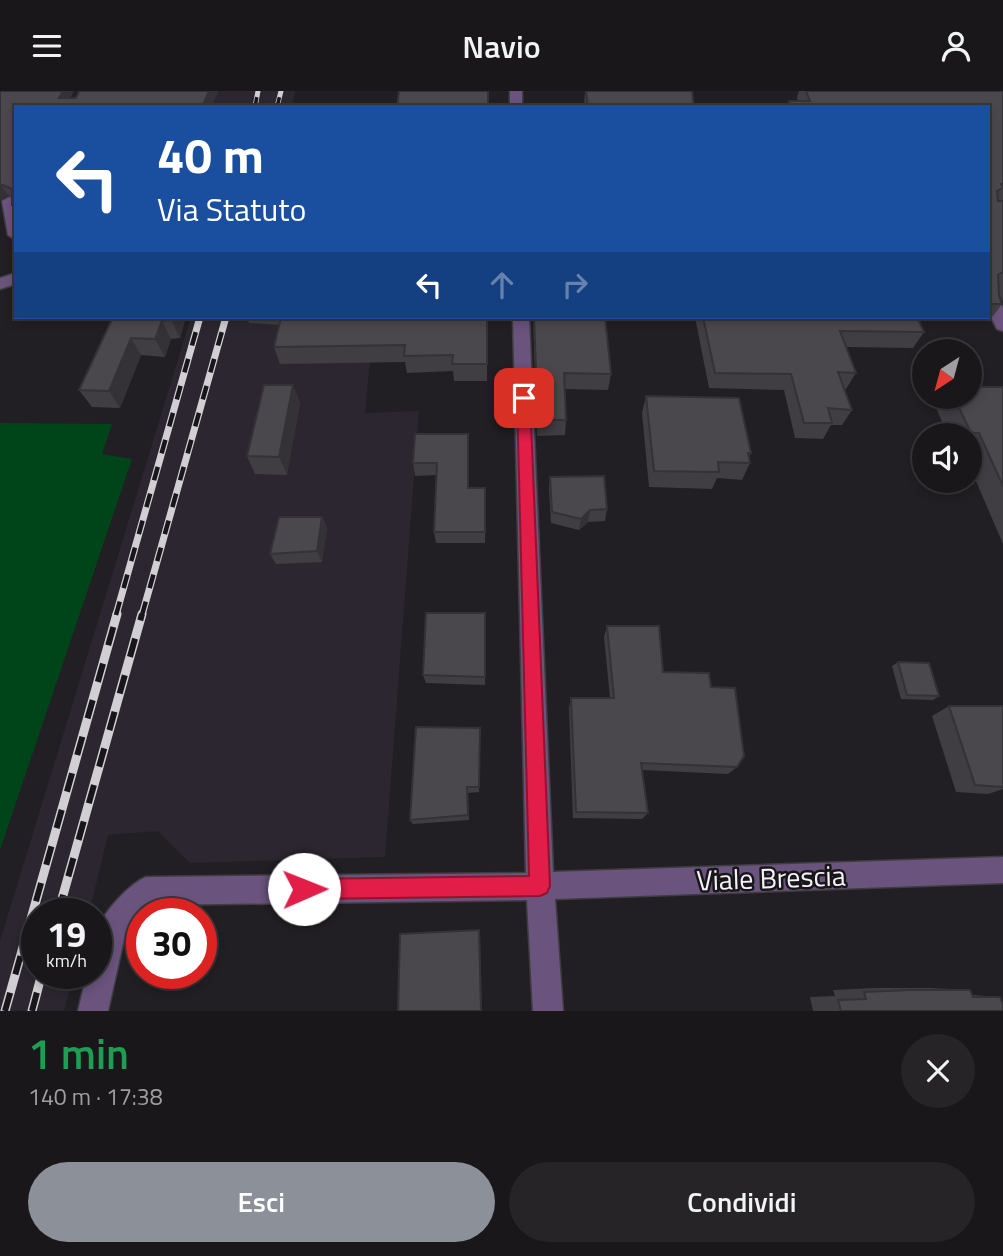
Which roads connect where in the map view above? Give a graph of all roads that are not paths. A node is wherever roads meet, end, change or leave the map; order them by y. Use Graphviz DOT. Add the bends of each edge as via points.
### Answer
graph roads {
  1 [pos="13,196"];
  2 [pos="0,222"];
  3 [pos="990,299"];
  4 [pos="521,319"];
  5 [pos="1003,325"];
  6 [pos="1003,870"];
  7 [pos="540,886"];
  8 [pos="93,1011"];
  9 [pos="548,1011"];
  1 -- 2 [label="street"];
  3 -- 5 [label="street"];
  4 -- 7 [label="street"];
  6 -- 7 [label="street, Viale Brescia"];
  7 -- 8 [label="street, Viale Brescia" via="146,891 111,932"];
  7 -- 9 [label="street"];
}
